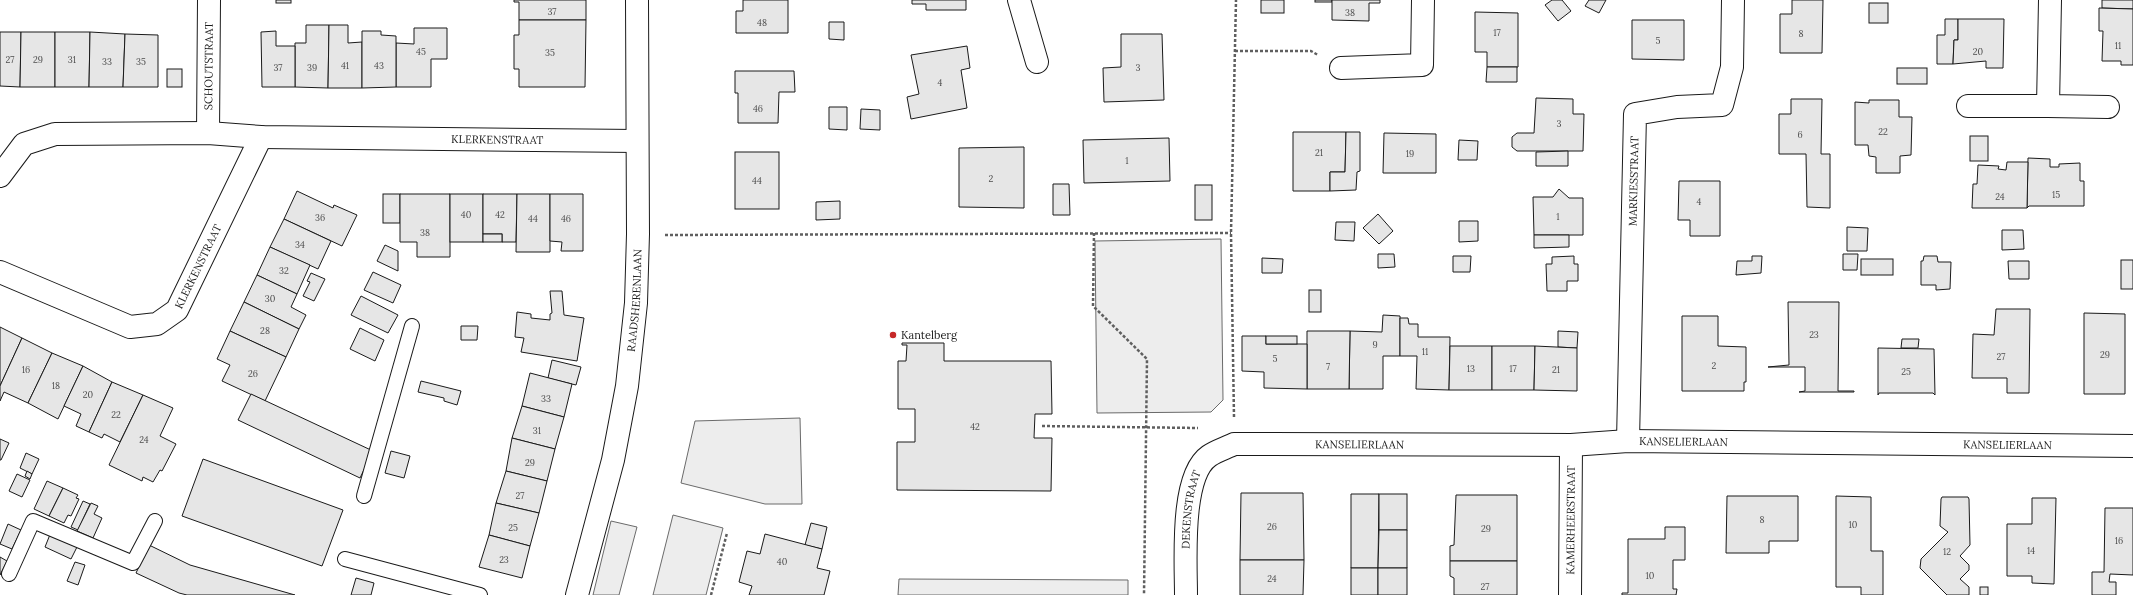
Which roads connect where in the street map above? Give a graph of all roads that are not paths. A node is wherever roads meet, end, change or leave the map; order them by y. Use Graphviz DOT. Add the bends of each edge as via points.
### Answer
graph roads {
  1 [pos="209,0"];
  2 [pos="637,0"];
  3 [pos="1019,0"];
  4 [pos="1423,0"];
  5 [pos="1733,0"];
  6 [pos="2050,0"];
  7 [pos="1037,62"];
  8 [pos="1341,68"];
  9 [pos="1968,106"];
  10 [pos="2048,106"];
  11 [pos="2108,107"];
  12 [pos="208,133"];
  13 [pos="261,137"];
  14 [pos="637,140"];
  15 [pos="0,176"];
  16 [pos="0,272"];
  17 [pos="412,326"];
  18 [pos="1628,441"];
  19 [pos="1234,444"];
  20 [pos="1571,445"];
  21 [pos="2133,446"];
  22 [pos="364,496"];
  23 [pos="155,520"];
  24 [pos="345,559"];
  25 [pos="9,574"];
  26 [pos="480,595"];
  27 [pos="578,595"];
  28 [pos="1186,595"];
  29 [pos="1570,595"];
  1 -- 12 [label="street, SCHOUTSTRAAT"];
  2 -- 14 [label="street, RAADSHERENLAAN"];
  3 -- 7 [label="street"];
  4 -- 8 [label="street" via="1422,65"];
  5 -- 18 [label="street, MARKIESSTRAAT" via="1732,67 1722,105 1676,107 1635,114"];
  6 -- 10 [label="street"];
  9 -- 10 [label="street"];
  10 -- 11 [label="street"];
  12 -- 13 [label="street, KLERKENSTRAAT"];
  12 -- 15 [label="street, KLERKENSTRAAT" via="56,134 24,144"];
  13 -- 14 [label="street, KLERKENSTRAAT"];
  13 -- 16 [label="street, KLERKENSTRAAT" via="177,310 158,324 130,327"];
  14 -- 27 [label="street, RAADSHERENLAAN" via="636,303 627,386 613,460"];
  17 -- 22 [label="lane"];
  18 -- 20 [label="street, KANSELIERLAAN"];
  18 -- 21 [label="street, KANSELIERLAAN"];
  19 -- 20 [label="street, KANSELIERLAAN"];
  19 -- 28 [label="street, DEKENSTRAAT" via="1208,456 1196,471 1188,499"];
  20 -- 29 [label="street, KAMERHEERSTRAAT"];
  23 -- 25 [label="lane" via="133,563 33,521"];
  24 -- 26 [label="lane"];
}
